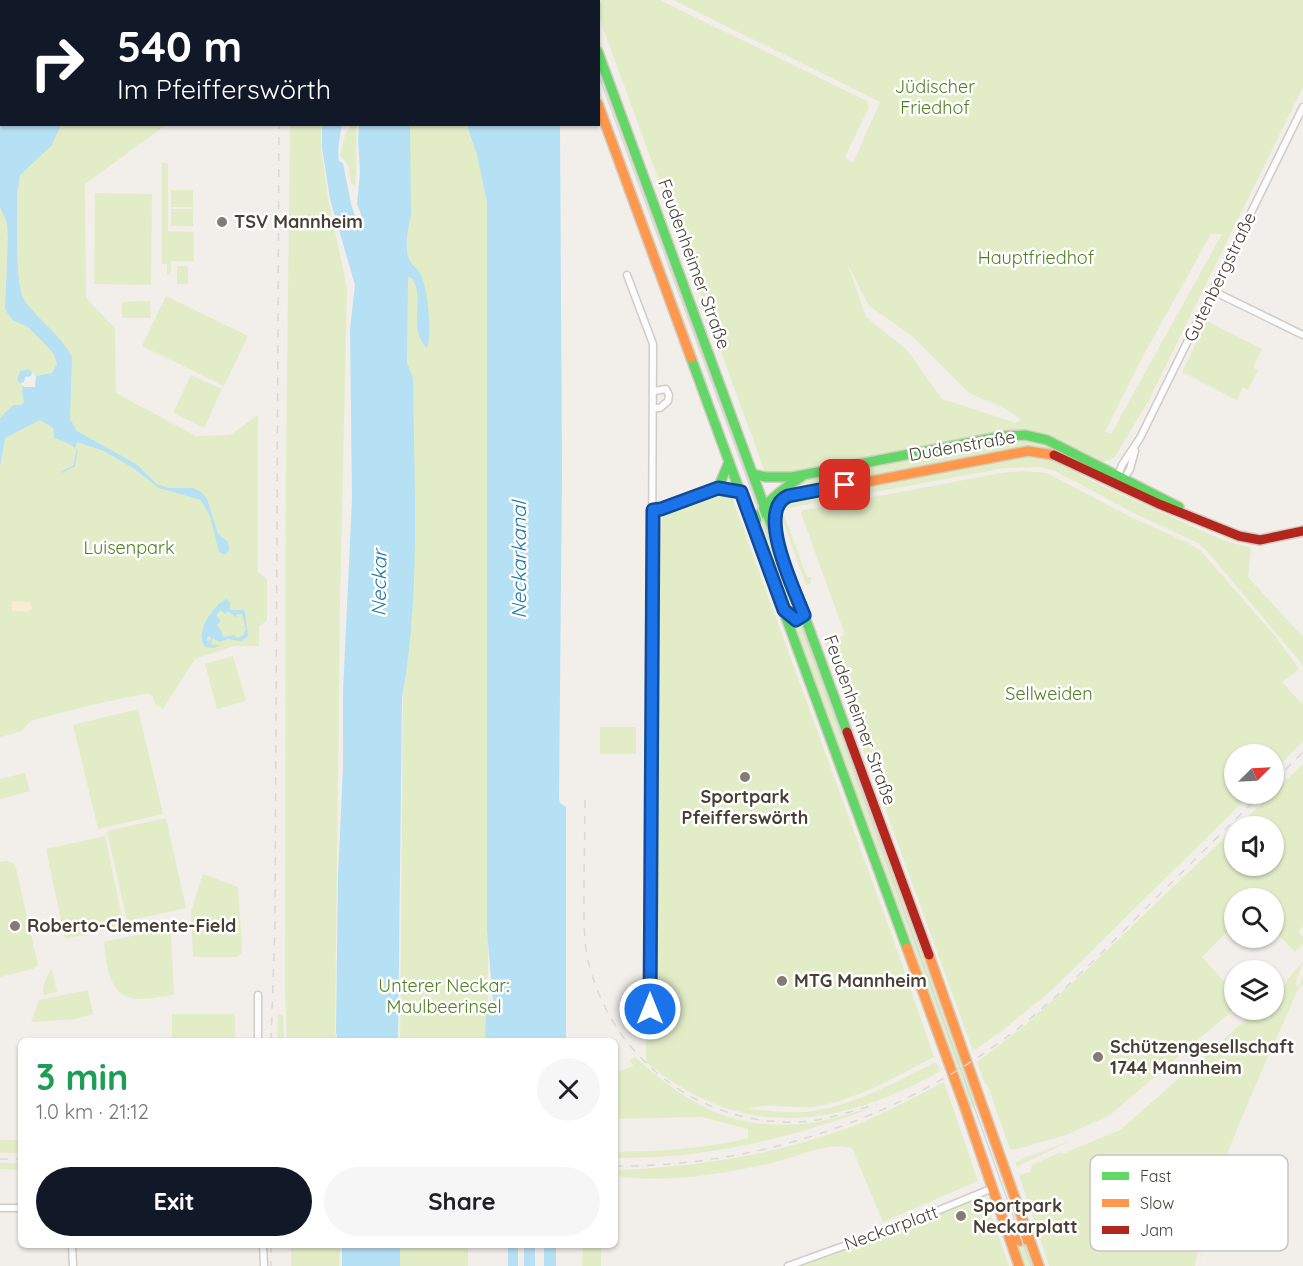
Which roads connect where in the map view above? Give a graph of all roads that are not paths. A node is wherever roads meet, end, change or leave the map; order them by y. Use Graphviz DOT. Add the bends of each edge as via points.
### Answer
graph roads {
  1 [pos="600,57"];
  2 [pos="600,109"];
  3 [pos="1303,109"];
  4 [pos="627,276"];
  5 [pos="1213,291"];
  6 [pos="1303,335"];
  7 [pos="654,391"];
  8 [pos="706,397"];
  9 [pos="726,401"];
  10 [pos="654,408"];
  11 [pos="729,462"];
  12 [pos="753,474"];
  13 [pos="806,475"];
  14 [pos="1120,479"];
  15 [pos="718,488"];
  16 [pos="741,492"];
  17 [pos="764,505"];
  18 [pos="653,510"];
  19 [pos="753,527"];
  20 [pos="1303,531"];
  21 [pos="775,534"];
  22 [pos="784,610"];
  23 [pos="804,615"];
  24 [pos="258,995"];
  25 [pos="645,1020"];
  26 [pos="258,1038"];
  27 [pos="967,1114"];
  28 [pos="987,1116"];
  29 [pos="995,1193"];
  30 [pos="0,1208"];
  31 [pos="18,1208"];
  32 [pos="1008,1233"];
  33 [pos="1029,1238"];
  34 [pos="72,1248"];
  35 [pos="263,1248"];
  36 [pos="73,1266"];
  37 [pos="264,1266"];
  38 [pos="788,1266"];
  39 [pos="1019,1266"];
  40 [pos="1039,1266"];
  1 -- 9 [label="main road, Feudenheimer Straße"];
  2 -- 8 [label="main road, Feudenheimer Straße"];
  3 -- 5 [label="street, Gutenbergstraße"];
  4 -- 7 [label="street" via="653,344"];
  5 -- 6 [label="street"];
  5 -- 14 [label="street, Gutenbergstraße"];
  7 -- 10 [label="street"];
  7 -- 10 [label="street" via="666,389 669,395 660,408"];
  8 -- 9 [label="main road" via="716,391"];
  8 -- 11 [label="main road, Feudenheimer Straße"];
  9 -- 12 [label="main road, Feudenheimer Straße"];
  10 -- 18 [label="street"];
  11 -- 15 [label="main road"];
  11 -- 16 [label="main road, Feudenheimer Straße"];
  12 -- 13 [label="main road, Dudenstraße" via="774,479"];
  12 -- 17 [label="main road, Feudenheimer Straße"];
  13 -- 14 [label="main road, Dudenstraße" via="1003,435 1024,435 1058,444"];
  13 -- 17 [label="main road, Dudenstraße"];
  14 -- 20 [label="main road, Dudenstraße" via="1209,525 1239,536 1260,540"];
  14 -- 21 [label="main road, Dudenstraße" via="1057,455 1012,453 788,496 775,510"];
  15 -- 16 [label="main road"];
  15 -- 18 [label="street"];
  16 -- 19 [label="main road, Feudenheimer Straße"];
  17 -- 19 [label="main road"];
  17 -- 21 [label="main road, Feudenheimer Straße"];
  18 -- 25 [label="street" via="650,1009"];
  19 -- 22 [label="main road, Feudenheimer Straße"];
  21 -- 23 [label="main road, Feudenheimer Straße"];
  22 -- 23 [label="main road" via="796,620"];
  22 -- 27 [label="main road, Feudenheimer Straße"];
  23 -- 28 [label="main road, Feudenheimer Straße"];
  24 -- 26 [label="street"];
  27 -- 28 [label="main road" via="976,1109"];
  27 -- 29 [label="main road, Feudenheimer Straße"];
  28 -- 33 [label="main road, Feudenheimer Straße"];
  29 -- 32 [label="main road, Feudenheimer Straße"];
  29 -- 38 [label="street, Neckarplatt"];
  30 -- 31 [label="street"];
  32 -- 33 [label="main road" via="1020,1241"];
  32 -- 39 [label="main road, Feudenheimer Straße"];
  33 -- 40 [label="main road, Feudenheimer Straße"];
  34 -- 36 [label="street"];
  35 -- 37 [label="street"];
}
